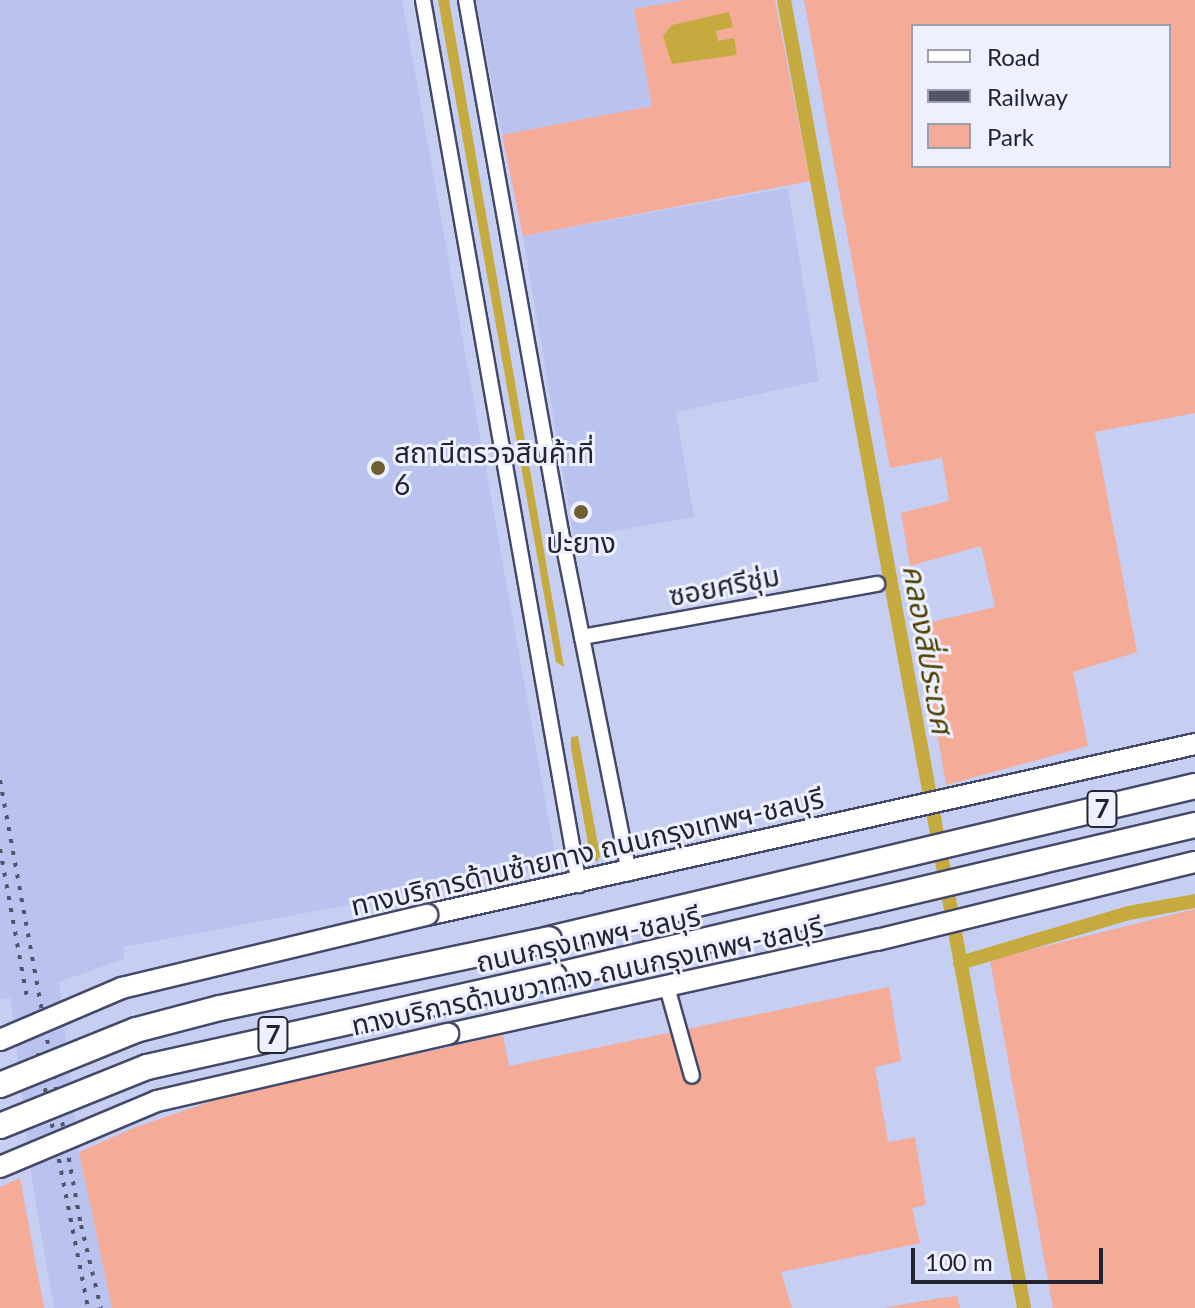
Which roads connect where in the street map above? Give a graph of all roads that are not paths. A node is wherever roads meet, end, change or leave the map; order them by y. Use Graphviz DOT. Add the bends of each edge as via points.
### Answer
graph roads {
  1 [pos="423,0"];
  2 [pos="466,0"];
  3 [pos="877,584"];
  4 [pos="582,637"];
  5 [pos="1195,744"];
  6 [pos="1195,786"];
  7 [pos="1195,825"];
  8 [pos="1195,862"];
  9 [pos="629,873"];
  10 [pos="579,885"];
  11 [pos="670,995"];
  12 [pos="0,1040"];
  13 [pos="692,1076"];
  14 [pos="0,1085"];
  15 [pos="0,1126"];
  16 [pos="0,1167"];
  1 -- 10 [label="street"];
  2 -- 4 [label="street"];
  3 -- 4 [label="street, ซอยศรีชุ่ม"];
  4 -- 9 [label="street"];
  5 -- 9 [label="main road, ทางบริการด้านซ้ายทาง ถนนกรุงเทพฯ-ชลบุรี"];
  6 -- 14 [label="highway, ถนนกรุงเทพฯ-ชลบุรี / 7, bridge" via="860,868 192,1015 136,1030"];
  7 -- 15 [label="highway, ถนนกรุงเทพฯ-ชลบุรี / 7, bridge" via="867,905 147,1067"];
  8 -- 11 [label="main road, ทางบริการด้านขวาทาง ถนนกรุงเทพฯ-ชลบุรี"];
  9 -- 10 [label="main road, ทางบริการด้านซ้ายทาง ถนนกรุงเทพฯ-ชลบุรี"];
  10 -- 12 [label="main road, ทางบริการด้านซ้ายทาง ถนนกรุงเทพฯ-ชลบุรี, bridge" via="427,915 122,988"];
  11 -- 13 [label="street"];
  11 -- 16 [label="main road, ทางบริการด้านขวาทาง ถนนกรุงเทพฯ-ชลบุรี, bridge" via="448,1034 157,1101"];
}
